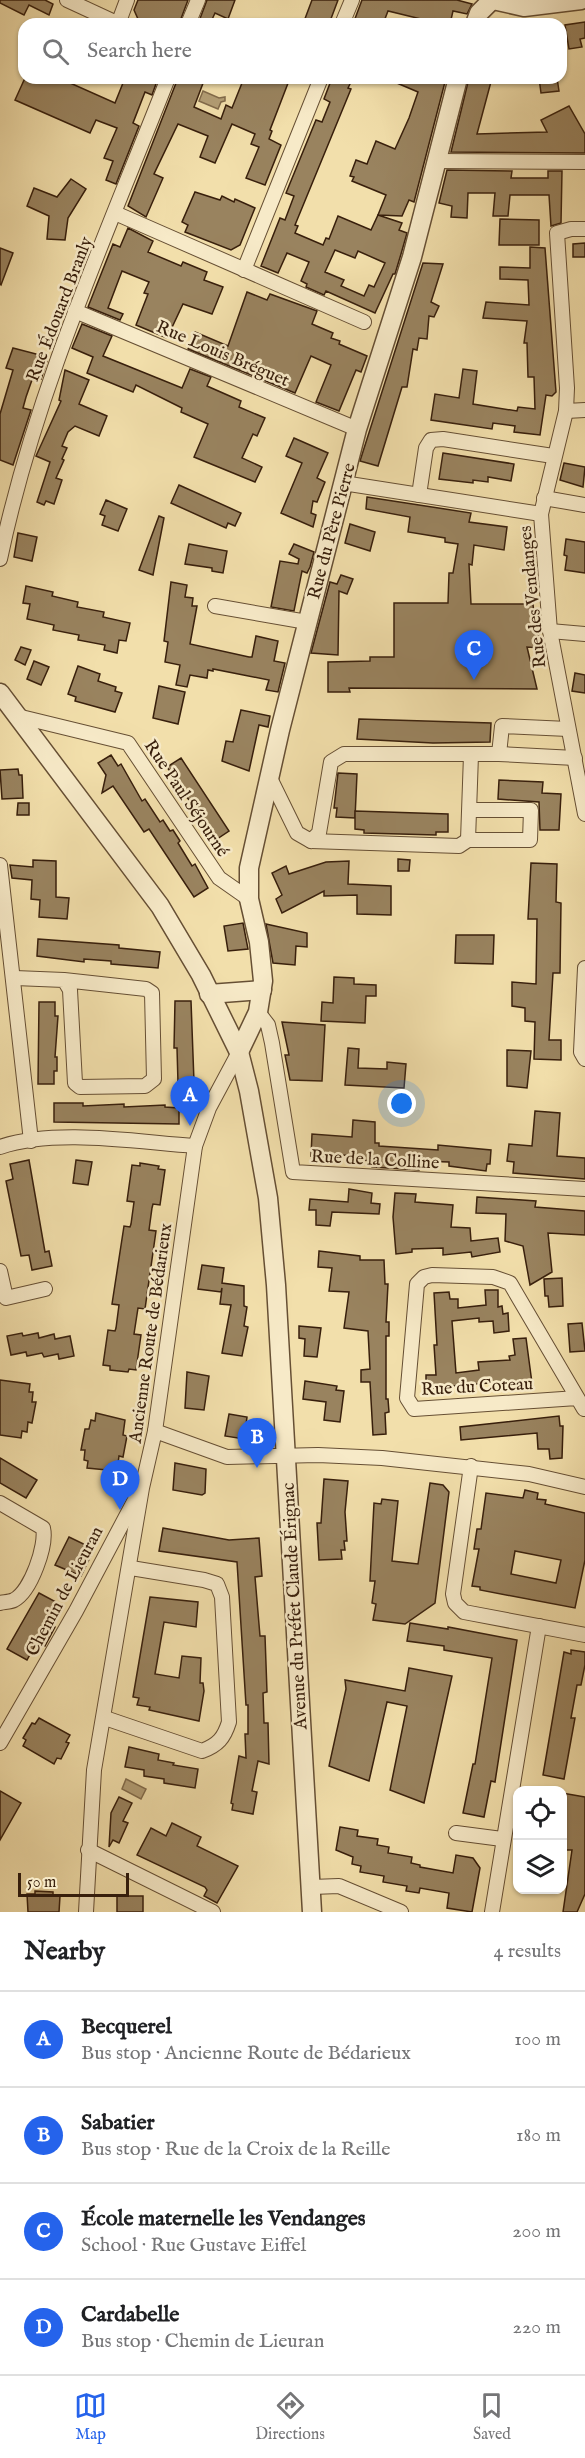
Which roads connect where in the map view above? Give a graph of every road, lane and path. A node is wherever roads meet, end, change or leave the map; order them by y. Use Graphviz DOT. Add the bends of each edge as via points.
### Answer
graph roads {
  1 [pos="67,0"];
  2 [pos="127,0"];
  3 [pos="198,0"];
  4 [pos="352,0"];
  5 [pos="493,0"];
  6 [pos="581,0"];
  7 [pos="105,18"];
  8 [pos="120,18"];
  9 [pos="190,18"];
  10 [pos="344,18"];
  11 [pos="477,18"];
  12 [pos="166,84"];
  13 [pos="319,84"];
  14 [pos="457,84"];
  15 [pos="438,160"];
  16 [pos="585,162"];
  17 [pos="115,213"];
  18 [pos="585,229"];
  19 [pos="244,270"];
  20 [pos="75,311"];
  21 [pos="364,322"];
  22 [pos="585,410"];
  23 [pos="566,411"];
  24 [pos="357,429"];
  25 [pos="553,456"];
  26 [pos="343,483"];
  27 [pos="419,495"];
  28 [pos="544,498"];
  29 [pos="585,505"];
  30 [pos="541,514"];
  31 [pos="0,559"];
  32 [pos="214,606"];
  33 [pos="307,622"];
  34 [pos="550,631"];
  35 [pos="585,634"];
  36 [pos="0,693"];
  37 [pos="17,716"];
  38 [pos="567,729"];
  39 [pos="499,754"];
  40 [pos="471,755"];
  41 [pos="575,758"];
  42 [pos="270,777"];
  43 [pos="470,810"];
  44 [pos="585,814"];
  45 [pos="468,840"];
  46 [pos="310,841"];
  47 [pos="0,865"];
  48 [pos="249,899"];
  49 [pos="585,968"];
  50 [pos="15,978"];
  51 [pos="64,980"];
  52 [pos="261,990"];
  53 [pos="209,994"];
  54 [pos="258,1012"];
  55 [pos="239,1052"];
  56 [pos="585,1059"];
  57 [pos="31,1141"];
  58 [pos="195,1146"];
  59 [pos="0,1147"];
  60 [pos="585,1189"];
  61 [pos="0,1271"];
  62 [pos="45,1289"];
  63 [pos="583,1406"];
  64 [pos="155,1431"];
  65 [pos="285,1458"];
  66 [pos="471,1466"];
  67 [pos="585,1487"];
  68 [pos="142,1488"];
  69 [pos="0,1503"];
  70 [pos="130,1568"];
  71 [pos="0,1603"];
  72 [pos="539,1626"];
  73 [pos="585,1635"];
  74 [pos="105,1718"];
  75 [pos="0,1743"];
  76 [pos="456,1833"];
  77 [pos="502,1839"];
  78 [pos="88,1850"];
  79 [pos="312,1887"];
  80 [pos="86,1912"];
  81 [pos="213,1912"];
  82 [pos="312,1912"];
  83 [pos="401,1912"];
  84 [pos="492,1912"];
  1 -- 7 [label="street"];
  2 -- 8 [label="street"];
  3 -- 9 [label="street"];
  4 -- 10 [label="street"];
  5 -- 6 [label="street" via="524,7"];
  5 -- 11 [label="street"];
  12 -- 17 [label="street, Rue Édouard Branly"];
  13 -- 19 [label="street"];
  14 -- 15 [label="street, Rue du Père Pierre"];
  15 -- 16 [label="street"];
  15 -- 24 [label="street, Rue du Père Pierre" via="412,257"];
  17 -- 19 [label="street"];
  17 -- 20 [label="street, Rue Édouard Branly"];
  18 -- 23 [label="street, Rue des Vendanges" via="557,233"];
  19 -- 21 [label="street"];
  20 -- 24 [label="street, Rue Louis Bréguet"];
  20 -- 31 [label="street, Rue Édouard Branly" via="14,494"];
  22 -- 23 [label="street"];
  23 -- 25 [label="street, Rue des Vendanges"];
  24 -- 26 [label="street, Rue du Père Pierre"];
  25 -- 27 [label="street" via="431,440 426,448"];
  25 -- 28 [label="street, Rue des Vendanges"];
  26 -- 27 [label="street"];
  26 -- 33 [label="street, Rue du Père Pierre"];
  27 -- 30 [label="street"];
  28 -- 29 [label="street"];
  28 -- 30 [label="street, Rue des Vendanges"];
  30 -- 34 [label="street, Rue des Vendanges"];
  32 -- 33 [label="street"];
  33 -- 42 [label="street, Rue du Père Pierre"];
  34 -- 35 [label="street"];
  34 -- 38 [label="street, Rue des Vendanges"];
  36 -- 37 [label="street, Avenue du Préfet Claude Érignac"];
  37 -- 48 [label="street, Rue Paul Séjourné" via="128,743 219,878"];
  37 -- 53 [label="street, Avenue du Préfet Claude Érignac" via="159,906"];
  38 -- 39 [label="street" via="502,726"];
  38 -- 41 [label="street, Rue des Vendanges"];
  39 -- 40 [label="street"];
  39 -- 41 [label="street"];
  40 -- 43 [label="street"];
  40 -- 46 [label="street" via="344,754 331,762 319,833"];
  41 -- 44 [label="street, Rue des Vendanges"];
  42 -- 46 [label="street" via="297,833"];
  42 -- 48 [label="street, Rue du Père Pierre" via="249,868"];
  43 -- 45 [label="street"];
  43 -- 45 [label="street" via="531,810 530,840"];
  45 -- 46 [label="street" via="459,846"];
  47 -- 50 [label="street"];
  48 -- 52 [label="street, Rue du Père Pierre" via="259,942"];
  49 -- 56 [label="street" via="581,1052"];
  50 -- 51 [label="street"];
  50 -- 57 [label="street"];
  51 -- 51 [label="street" via="73,997 75,1083 150,1084 154,1079 152,993 146,989"];
  52 -- 53 [label="street"];
  52 -- 54 [label="street, Rue du Père Pierre"];
  53 -- 55 [label="street, Avenue du Préfet Claude Érignac"];
  54 -- 55 [label="street, Rue du Père Pierre"];
  54 -- 60 [label="street, Rue de la Colline" via="268,1025 272,1043 293,1172"];
  55 -- 58 [label="street, Ancienne Route de Bédarieux" via="209,1108"];
  55 -- 65 [label="street, Avenue du Préfet Claude Érignac" via="268,1198"];
  57 -- 58 [label="street"];
  57 -- 59 [label="street"];
  58 -- 64 [label="street, Ancienne Route de Bédarieux"];
  61 -- 62 [label="street" via="6,1298"];
  63 -- 63 [label="street, Rue du Coteau" via="510,1282 493,1277 432,1275 417,1284 407,1398 414,1409"];
  64 -- 65 [label="street" via="227,1457"];
  64 -- 68 [label="street, Ancienne Route de Bédarieux"];
  65 -- 66 [label="street" via="318,1455"];
  65 -- 79 [label="street, Avenue du Préfet Claude Érignac"];
  66 -- 67 [label="street"];
  66 -- 72 [label="street" via="453,1594 455,1603 464,1612"];
  68 -- 70 [label="street, Ancienne Route de Bédarieux"];
  68 -- 75 [label="street, Chemin de Lieuran"];
  69 -- 71 [label="street" via="43,1528 45,1539 30,1582 15,1599"];
  70 -- 74 [label="street, Ancienne Route de Bédarieux"];
  70 -- 74 [label="street" via="217,1584 222,1597 230,1722 225,1737 202,1751"];
  72 -- 73 [label="street"];
  72 -- 77 [label="street"];
  74 -- 78 [label="street, Ancienne Route de Bédarieux" via="94,1770"];
  76 -- 77 [label="street"];
  77 -- 84 [label="street"];
  78 -- 80 [label="street, Ancienne Route de Bédarieux"];
  78 -- 81 [label="street"];
  79 -- 82 [label="street, Avenue du Préfet Claude Érignac"];
  79 -- 83 [label="street" via="339,1886"];
}
